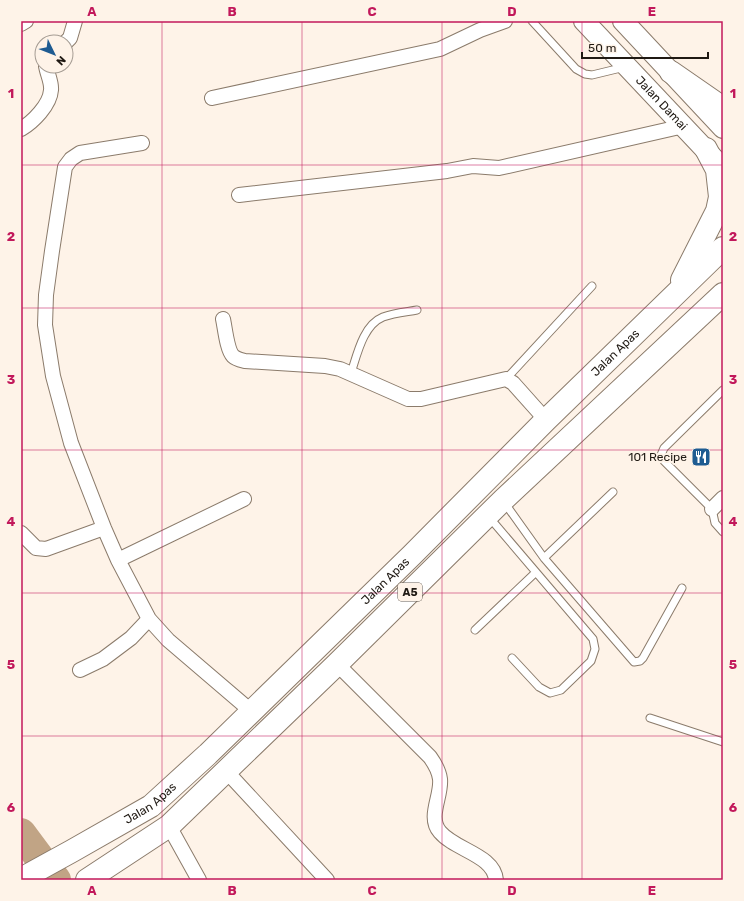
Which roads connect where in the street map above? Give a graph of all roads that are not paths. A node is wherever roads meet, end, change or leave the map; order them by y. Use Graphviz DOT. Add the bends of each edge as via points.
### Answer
graph roads {
  1 [pos="26,21"];
  2 [pos="75,21"];
  3 [pos="505,21"];
  4 [pos="532,21"];
  5 [pos="584,21"];
  6 [pos="625,22"];
  7 [pos="21,24"];
  8 [pos="71,34"];
  9 [pos="628,67"];
  10 [pos="671,72"];
  11 [pos="48,74"];
  12 [pos="212,98"];
  13 [pos="723,108"];
  14 [pos="684,126"];
  15 [pos="723,128"];
  16 [pos="21,129"];
  17 [pos="142,143"];
  18 [pos="706,149"];
  19 [pos="723,167"];
  20 [pos="239,195"];
  21 [pos="723,248"];
  22 [pos="592,286"];
  23 [pos="723,294"];
  24 [pos="674,295"];
  25 [pos="417,310"];
  26 [pos="223,318"];
  27 [pos="351,373"];
  28 [pos="506,379"];
  29 [pos="723,390"];
  30 [pos="546,420"];
  31 [pos="613,492"];
  32 [pos="723,498"];
  33 [pos="244,499"];
  34 [pos="495,508"];
  35 [pos="712,509"];
  36 [pos="104,528"];
  37 [pos="723,532"];
  38 [pos="21,533"];
  39 [pos="544,558"];
  40 [pos="118,560"];
  41 [pos="536,573"];
  42 [pos="682,588"];
  43 [pos="149,619"];
  44 [pos="475,630"];
  45 [pos="512,658"];
  46 [pos="337,664"];
  47 [pos="80,670"];
  48 [pos="317,684"];
  49 [pos="251,711"];
  50 [pos="650,718"];
  51 [pos="723,742"];
  52 [pos="226,772"];
  53 [pos="169,826"];
  54 [pos="21,878"];
  55 [pos="88,880"];
  56 [pos="199,880"];
  57 [pos="327,880"];
  58 [pos="496,880"];
  1 -- 7 [label="street"];
  2 -- 8 [label="street"];
  3 -- 12 [label="street" via="440,49"];
  4 -- 9 [label="lane" via="576,69 584,74 592,75"];
  5 -- 9 [label="main road, Jalan Damai"];
  6 -- 10 [label="main road"];
  9 -- 14 [label="main road, Jalan Damai"];
  10 -- 13 [label="highway"];
  10 -- 15 [label="main road"];
  11 -- 16 [label="street" via="52,89 49,100"];
  14 -- 18 [label="main road, Jalan Damai"];
  14 -- 20 [label="street" via="499,168 473,166"];
  17 -- 36 [label="street" via="80,153 65,167 46,295 46,325 53,376 71,443"];
  18 -- 19 [label="main road, Jalan Damai"];
  18 -- 24 [label="highway" via="717,170 720,197 717,211"];
  21 -- 24 [label="highway, Jalan Apas / A5"];
  22 -- 28 [label="lane"];
  23 -- 34 [label="highway, A5"];
  24 -- 30 [label="highway, Jalan Apas / A5"];
  25 -- 27 [label="lane" via="383,317 373,323 364,337"];
  26 -- 27 [label="street" via="230,351 238,359 325,366"];
  27 -- 28 [label="street" via="408,399 421,399"];
  28 -- 30 [label="street" via="513,383"];
  29 -- 35 [label="lane" via="664,448 661,454 664,461"];
  30 -- 49 [label="highway, Jalan Apas / A5" via="412,555"];
  31 -- 39 [label="lane"];
  32 -- 35 [label="street"];
  33 -- 40 [label="street"];
  34 -- 39 [label="lane"];
  34 -- 41 [label="lane"];
  34 -- 46 [label="highway, A5"];
  35 -- 37 [label="lane" via="715,523"];
  36 -- 38 [label="street" via="46,549 36,548"];
  36 -- 40 [label="street"];
  39 -- 42 [label="lane" via="634,662 643,658"];
  40 -- 43 [label="street"];
  41 -- 44 [label="lane"];
  41 -- 45 [label="lane" via="593,639 595,649 591,661 561,690 550,693 539,687"];
  43 -- 47 [label="street" via="131,638 103,659"];
  43 -- 49 [label="street" via="168,640"];
  46 -- 48 [label="highway, A5"];
  46 -- 58 [label="street" via="430,757 437,768 440,780 434,818 440,832 460,847 486,861 496,873"];
  48 -- 49 [label="highway" via="303,690 273,711"];
  48 -- 52 [label="highway, A5"];
  49 -- 54 [label="highway, Jalan Apas / A5" via="151,806"];
  50 -- 51 [label="lane"];
  52 -- 53 [label="highway, A5"];
  52 -- 57 [label="street"];
  53 -- 55 [label="highway, A5"];
  53 -- 56 [label="street"];
}
